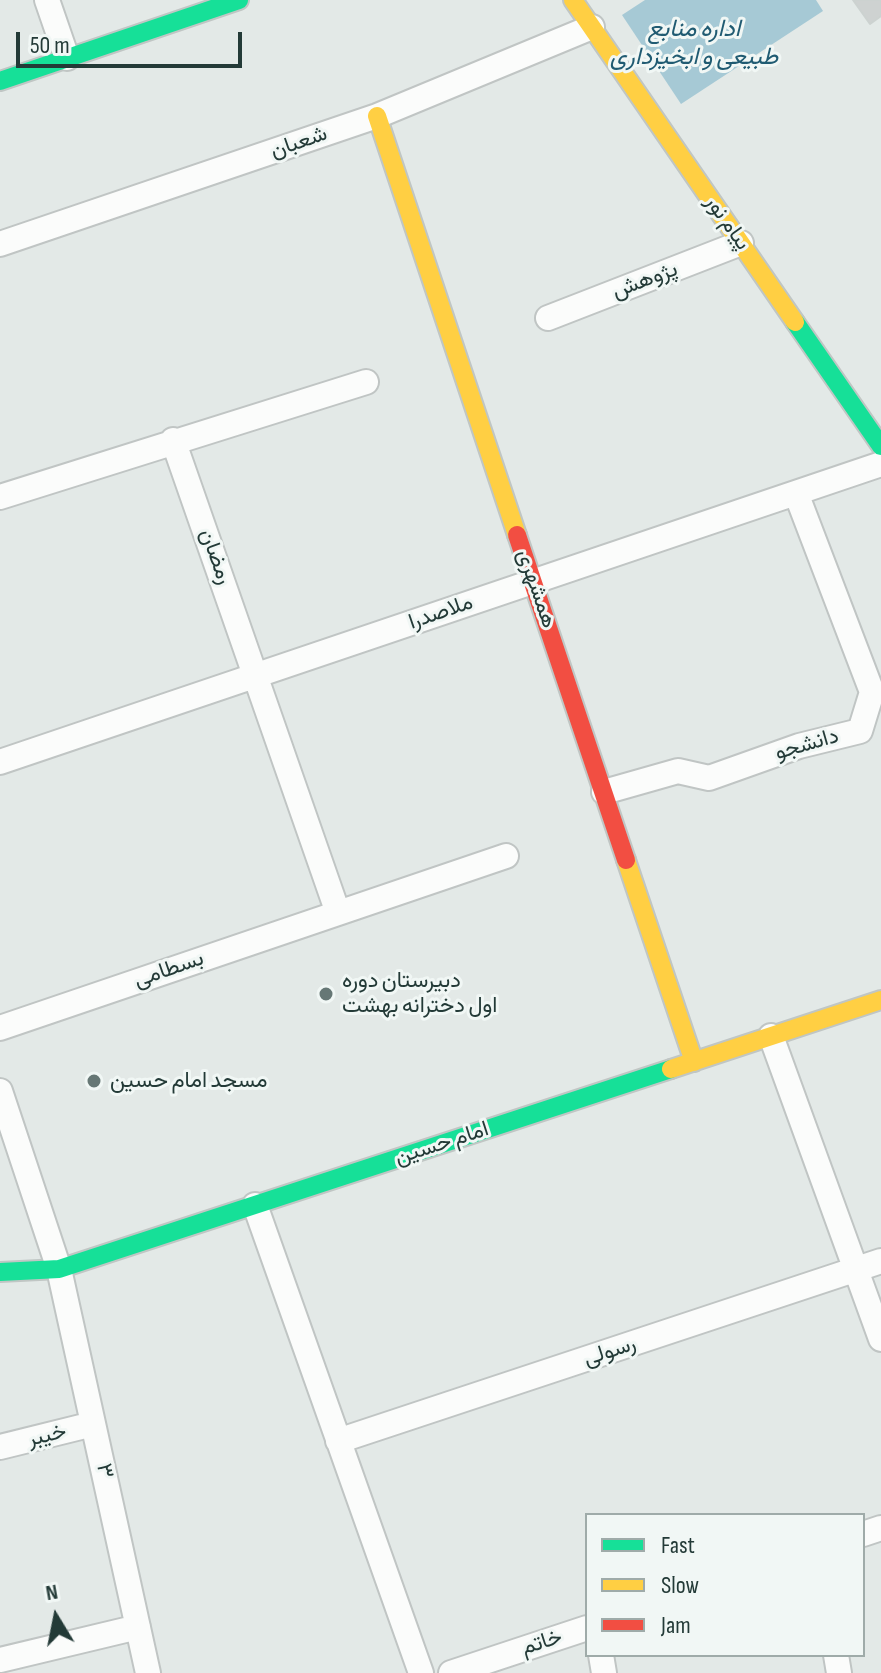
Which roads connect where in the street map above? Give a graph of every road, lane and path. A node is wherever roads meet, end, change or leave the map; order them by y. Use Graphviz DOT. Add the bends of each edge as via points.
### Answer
graph roads {
  1 [pos="47,0"];
  2 [pos="239,0"];
  3 [pos="573,0"];
  4 [pos="592,27"];
  5 [pos="67,58"];
  6 [pos="0,81"];
  7 [pos="377,116"];
  8 [pos="741,243"];
  9 [pos="0,244"];
  10 [pos="548,318"];
  11 [pos="366,382"];
  12 [pos="173,440"];
  13 [pos="881,446"];
  14 [pos="881,464"];
  15 [pos="796,493"];
  16 [pos="0,497"];
  17 [pos="533,582"];
  18 [pos="257,675"];
  19 [pos="0,762"];
  20 [pos="604,792"];
  21 [pos="506,856"];
  22 [pos="338,913"];
  23 [pos="881,1000"];
  24 [pos="0,1028"];
  25 [pos="771,1036"];
  26 [pos="694,1062"];
  27 [pos="0,1091"];
  28 [pos="255,1205"];
  29 [pos="881,1261"];
  30 [pos="59,1269"];
  31 [pos="856,1270"];
  32 [pos="0,1272"];
  33 [pos="881,1339"];
  34 [pos="93,1424"];
  35 [pos="338,1441"];
  36 [pos="0,1447"];
  37 [pos="138,1627"];
  38 [pos="585,1629"];
  39 [pos="0,1660"];
  40 [pos="148,1673"];
  41 [pos="421,1673"];
  42 [pos="451,1673"];
  1 -- 5 [label="street"];
  2 -- 5 [label="street"];
  3 -- 4 [label="street, پیام نور"];
  4 -- 7 [label="street, شعبان"];
  4 -- 8 [label="street, پیام نور"];
  5 -- 6 [label="street"];
  7 -- 9 [label="street, شعبان"];
  7 -- 17 [label="street, همشهری"];
  8 -- 10 [label="street, پژوهش"];
  8 -- 13 [label="street, پیام نور"];
  11 -- 12 [label="street"];
  12 -- 16 [label="street"];
  12 -- 18 [label="street, رمضان"];
  14 -- 15 [label="street, ملاصدرا"];
  15 -- 17 [label="street, ملاصدرا"];
  15 -- 20 [label="street, دانشجو" via="872,692 860,731 709,778 678,771"];
  17 -- 18 [label="street, ملاصدرا"];
  17 -- 20 [label="street, همشهری"];
  18 -- 19 [label="street, ملاصدرا"];
  18 -- 22 [label="street"];
  20 -- 26 [label="street, همشهری"];
  21 -- 22 [label="street, بسطامی"];
  22 -- 24 [label="street, بسطامی"];
  23 -- 25 [label="street, امام حسین"];
  25 -- 26 [label="street, امام حسین"];
  25 -- 31 [label="street"];
  26 -- 28 [label="street, امام حسین"];
  27 -- 30 [label="street, ۳"];
  28 -- 30 [label="street, امام حسین"];
  28 -- 35 [label="street"];
  29 -- 31 [label="street, رسولی"];
  30 -- 32 [label="street, امام حسین"];
  30 -- 34 [label="street, ۳"];
  31 -- 33 [label="street"];
  31 -- 35 [label="street, رسولی"];
  34 -- 36 [label="street, خیبر"];
  34 -- 37 [label="street, ۳"];
  35 -- 41 [label="street"];
  37 -- 39 [label="street"];
  37 -- 40 [label="street, ۳"];
  38 -- 42 [label="street, خاتم"];
}
